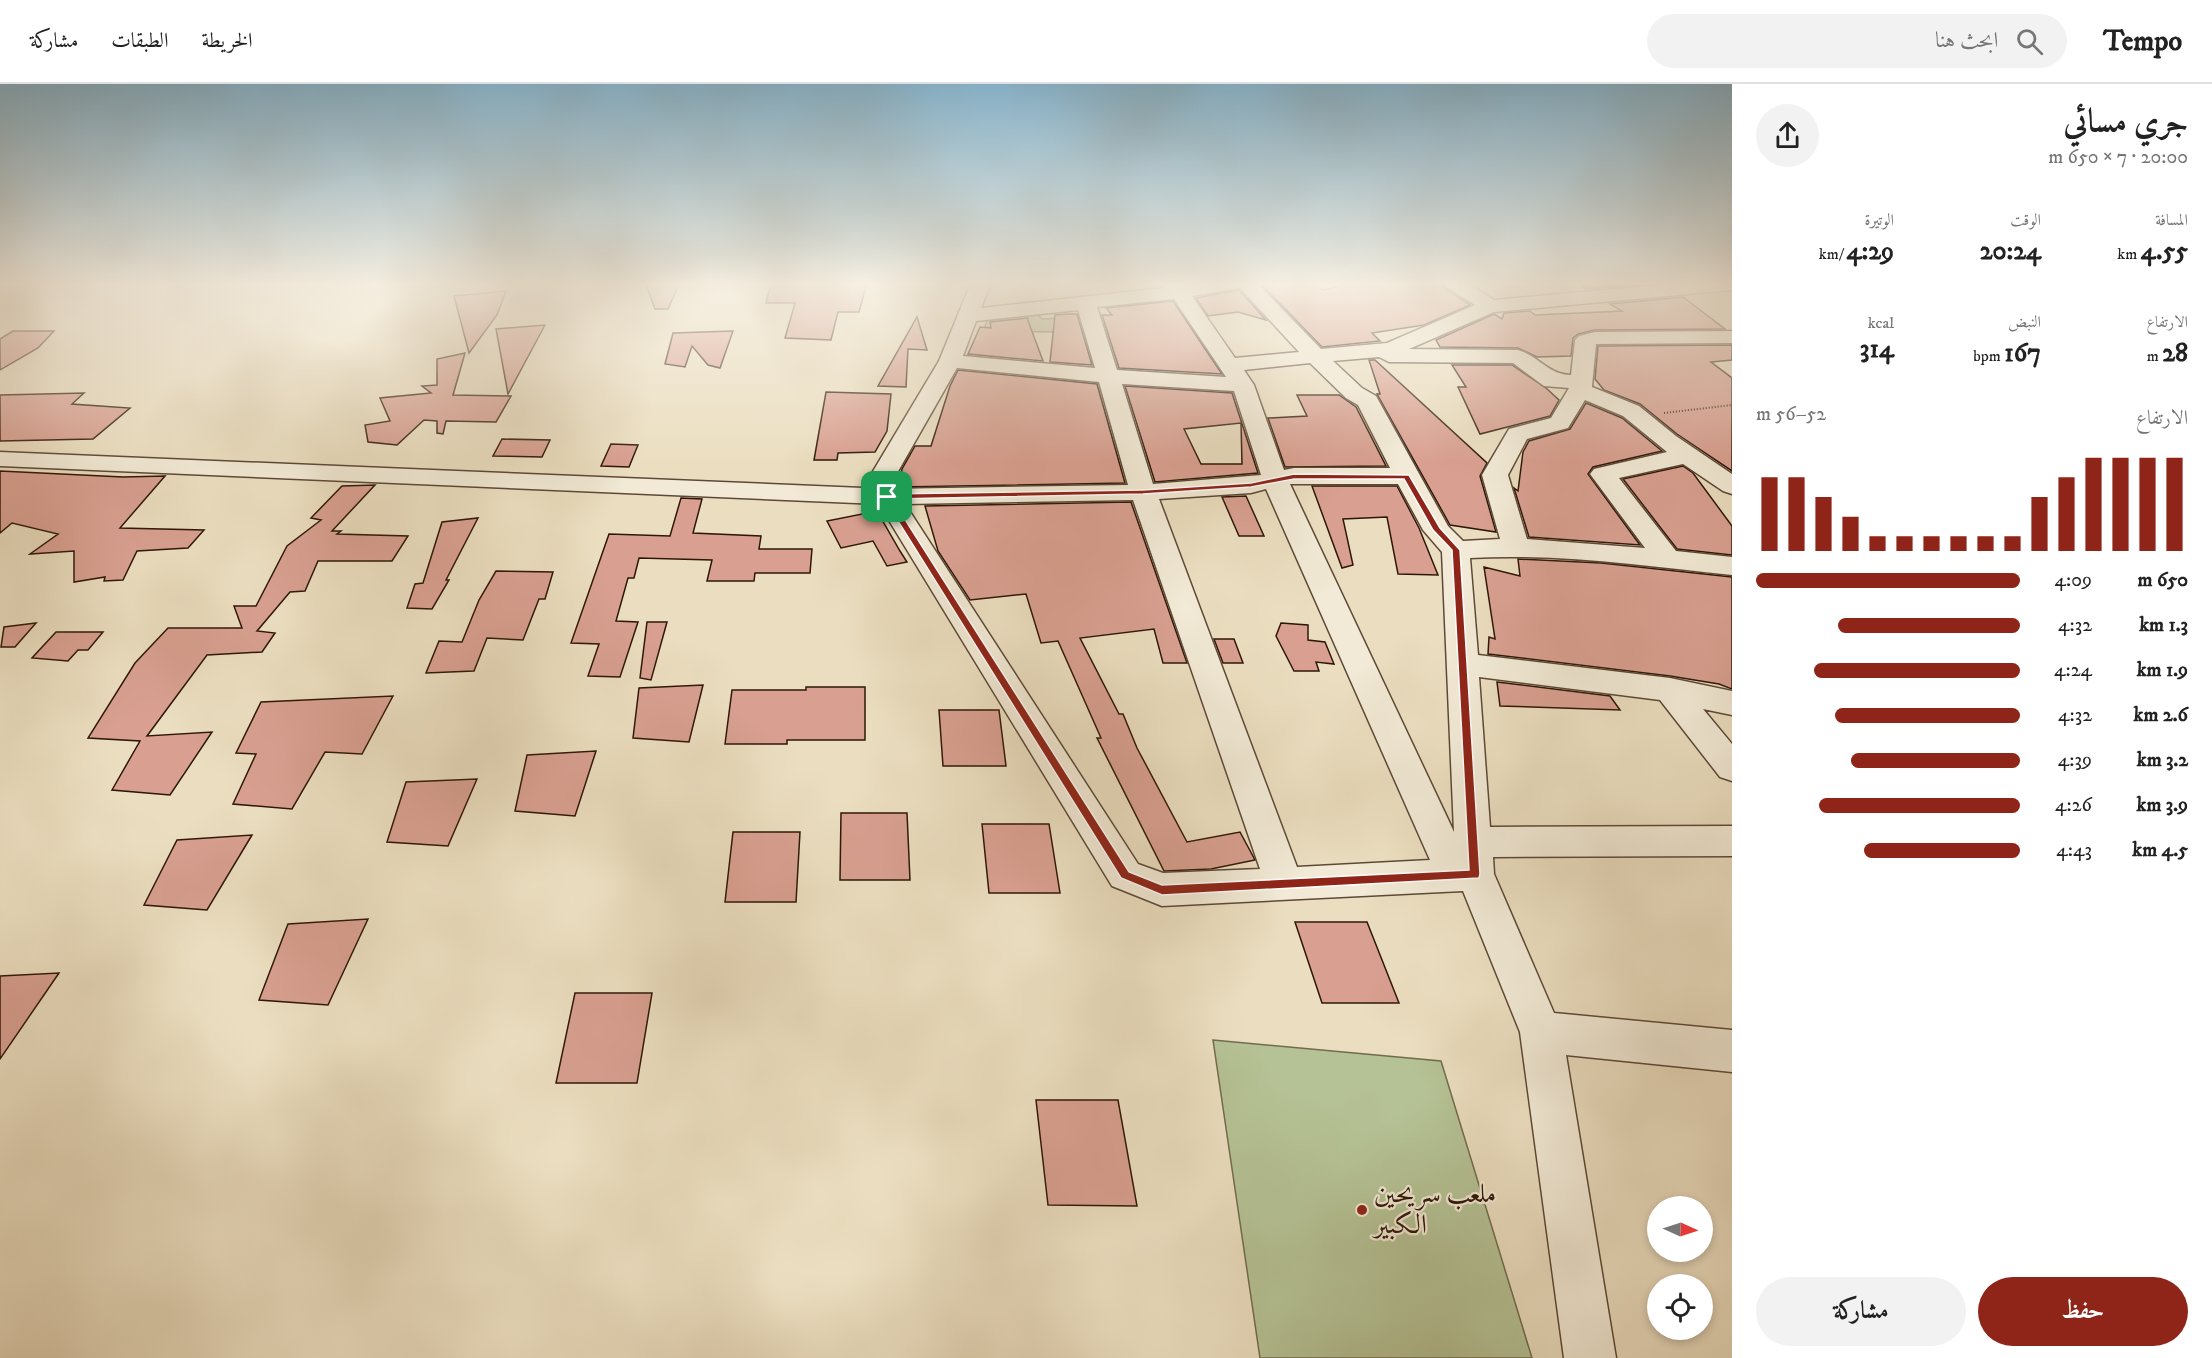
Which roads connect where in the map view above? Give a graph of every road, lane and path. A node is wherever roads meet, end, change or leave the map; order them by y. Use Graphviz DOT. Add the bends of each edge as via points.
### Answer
graph roads {
  1 [pos="957,342"];
  2 [pos="1098,342"];
  3 [pos="1213,342"];
  4 [pos="1301,342"];
  5 [pos="1406,342"];
  6 [pos="1586,342"];
  7 [pos="1342,354"];
  8 [pos="1314,356"];
  9 [pos="950,361"];
  10 [pos="1236,375"];
  11 [pos="1108,376"];
  12 [pos="1580,386"];
  13 [pos="1732,405"];
  14 [pos="1636,416"];
  15 [pos="1688,455"];
  16 [pos="0,459"];
  17 [pos="1406,476"];
  18 [pos="1275,480"];
  19 [pos="1732,486"];
  20 [pos="1143,492"];
  21 [pos="879,497"];
  22 [pos="1516,547"];
  23 [pos="1456,550"];
  24 [pos="1668,560"];
  25 [pos="1732,566"];
  26 [pos="1463,663"];
  27 [pos="1670,690"];
  28 [pos="1732,703"];
  29 [pos="1732,768"];
  30 [pos="1732,841"];
  31 [pos="1468,864"];
  32 [pos="1285,885"];
  33 [pos="1541,1032"];
  34 [pos="1732,1051"];
  35 [pos="1590,1358"];
  1 -- 9 [label="street"];
  2 -- 11 [label="street"];
  3 -- 10 [label="street"];
  4 -- 8 [label="street"];
  5 -- 7 [label="street" via="1391,349"];
  6 -- 12 [label="street"];
  7 -- 8 [label="street"];
  7 -- 12 [label="street" via="1518,357 1552,381"];
  8 -- 10 [label="street"];
  8 -- 17 [label="street" via="1368,401"];
  9 -- 11 [label="street"];
  9 -- 21 [label="street"];
  10 -- 11 [label="street"];
  10 -- 18 [label="street"];
  11 -- 20 [label="street"];
  12 -- 14 [label="street"];
  12 -- 22 [label="street" via="1560,423 1518,434 1495,475"];
  13 -- 14 [label="path"];
  14 -- 15 [label="street"];
  15 -- 19 [label="street"];
  15 -- 24 [label="street" via="1603,474"];
  16 -- 21 [label="street"];
  17 -- 18 [label="street" via="1294,476"];
  17 -- 23 [label="street" via="1437,530"];
  18 -- 20 [label="street"];
  18 -- 31 [label="street"];
  20 -- 21 [label="street"];
  20 -- 32 [label="street"];
  21 -- 32 [label="street" via="1125,875 1162,890"];
  22 -- 23 [label="street"];
  22 -- 24 [label="street"];
  23 -- 26 [label="street"];
  24 -- 25 [label="street"];
  26 -- 27 [label="street"];
  26 -- 31 [label="street"];
  27 -- 28 [label="street"];
  27 -- 29 [label="street"];
  30 -- 31 [label="street"];
  31 -- 32 [label="street"];
  31 -- 33 [label="street"];
  33 -- 34 [label="street"];
  33 -- 35 [label="street"];
}
